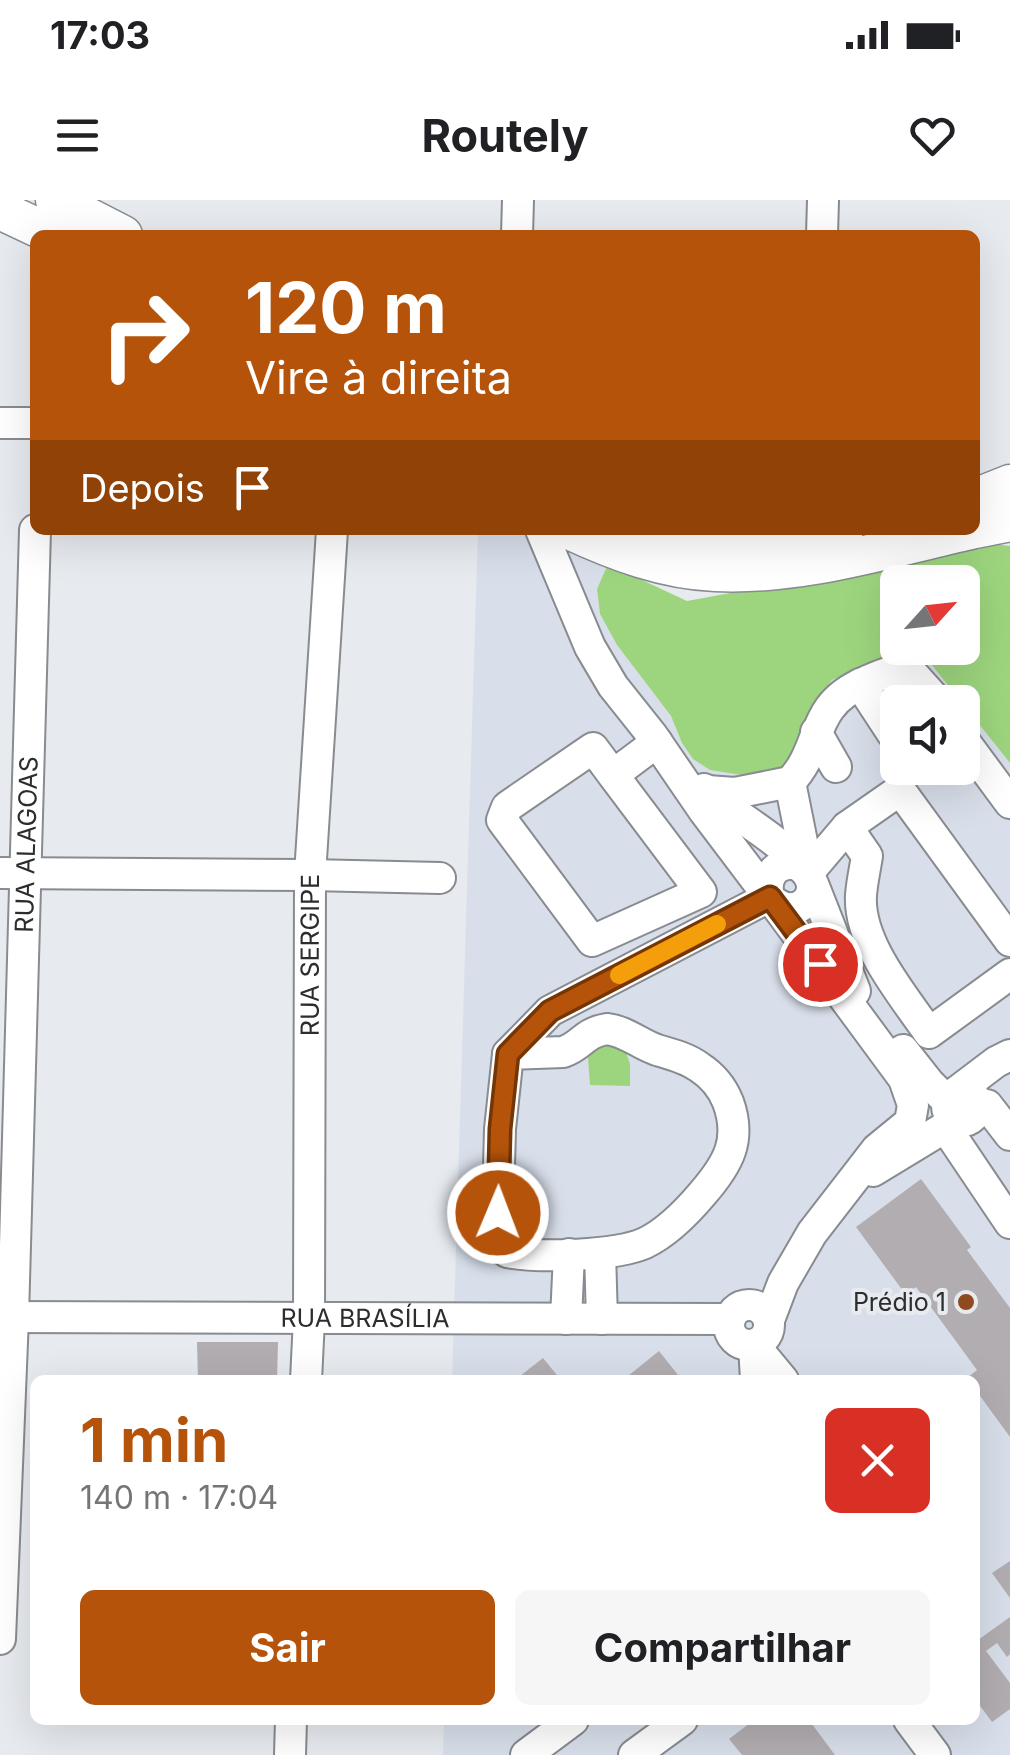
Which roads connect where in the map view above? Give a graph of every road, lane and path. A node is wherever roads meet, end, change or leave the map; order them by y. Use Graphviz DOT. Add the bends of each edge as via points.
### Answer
graph roads {
  1 [pos="55,200"];
  2 [pos="518,200"];
  3 [pos="822,200"];
  4 [pos="0,210"];
  5 [pos="42,230"];
  6 [pos="113,230"];
  7 [pos="516,230"];
  8 [pos="822,230"];
  9 [pos="0,423"];
  10 [pos="30,423"];
  11 [pos="1010,484"];
  12 [pos="980,496"];
  13 [pos="1010,522"];
  14 [pos="980,528"];
  15 [pos="35,535"];
  16 [pos="332,535"];
  17 [pos="543,535"];
  18 [pos="580,535"];
  19 [pos="657,535"];
  20 [pos="952,535"];
  21 [pos="812,536"];
  22 [pos="860,684"];
  23 [pos="923,685"];
  24 [pos="880,714"];
  25 [pos="816,732"];
  26 [pos="662,749"];
  27 [pos="980,762"];
  28 [pos="836,767"];
  29 [pos="613,776"];
  30 [pos="790,782"];
  31 [pos="707,792"];
  32 [pos="1010,803"];
  33 [pos="847,827"];
  34 [pos="867,856"];
  35 [pos="12,873"];
  36 [pos="310,875"];
  37 [pos="808,875"];
  38 [pos="440,878"];
  39 [pos="772,900"];
  40 [pos="1010,941"];
  41 [pos="1010,974"];
  42 [pos="508,1054"];
  43 [pos="1010,1055"];
  44 [pos="969,1108"];
  45 [pos="1010,1135"];
  46 [pos="842,1192"];
  47 [pos="1010,1223"];
  48 [pos="585,1253"];
  49 [pos="7,1317"];
  50 [pos="309,1319"];
  51 [pos="566,1319"];
  52 [pos="602,1319"];
  53 [pos="747,1325"];
  54 [pos="306,1375"];
  55 [pos="741,1375"];
  56 [pos="755,1375"];
  57 [pos="779,1375"];
  58 [pos="0,1639"];
  59 [pos="292,1725"];
  60 [pos="566,1725"];
  61 [pos="675,1725"];
  62 [pos="913,1725"];
  63 [pos="290,1755"];
  64 [pos="526,1755"];
  65 [pos="634,1755"];
  66 [pos="934,1755"];
  1 -- 6 [label="main road"];
  2 -- 7 [label="street"];
  3 -- 8 [label="street"];
  4 -- 5 [label="main road"];
  9 -- 10 [label="street"];
  11 -- 12 [label="main road"];
  13 -- 14 [label="main road"];
  15 -- 35 [label="street, RUA ALAGOAS"];
  16 -- 36 [label="street, RUA SERGIPE"];
  17 -- 26 [label="street" via="590,647"];
  18 -- 20 [label="main road" via="649,560 713,572 788,571"];
  19 -- 21 [label="main road" via="706,545"];
  22 -- 23 [label="street" via="896,670 911,672"];
  22 -- 24 [label="street"];
  22 -- 25 [label="street" via="828,708"];
  25 -- 28 [label="street"];
  25 -- 30 [label="street"];
  26 -- 29 [label="street"];
  26 -- 31 [label="street"];
  26 -- 39 [label="street"];
  27 -- 32 [label="street"];
  29 -- 29 [label="street" via="593,748 508,807 502,820 592,941 701,892"];
  30 -- 31 [label="street"];
  30 -- 37 [label="street"];
  31 -- 37 [label="street" via="776,840"];
  33 -- 34 [label="street"];
  33 -- 37 [label="street"];
  33 -- 40 [label="street" via="900,790"];
  34 -- 37 [label="street"];
  34 -- 41 [label="street" via="860,898 864,922 880,961 929,1033"];
  35 -- 36 [label="street"];
  35 -- 49 [label="street, RUA ALAGOAS"];
  36 -- 38 [label="street"];
  36 -- 50 [label="street, RUA SERGIPE"];
  37 -- 39 [label="street" via="788,863 772,871"];
  37 -- 44 [label="street" via="852,988 929,1082"];
  39 -- 42 [label="street" via="550,1011"];
  39 -- 46 [label="street" via="910,1092 910,1122"];
  42 -- 48 [label="street" via="497,1242 515,1253"];
  42 -- 48 [label="street" via="562,1052 590,1034 616,1030 698,1066 723,1090 735,1131 711,1183 643,1244"];
  43 -- 44 [label="street" via="996,1062"];
  44 -- 45 [label="street"];
  44 -- 46 [label="street"];
  44 -- 47 [label="street"];
  46 -- 53 [label="street"];
  48 -- 51 [label="street"];
  48 -- 52 [label="street"];
  49 -- 50 [label="street, RUA BRASÍLIA"];
  49 -- 58 [label="street, RUA ALAGOAS"];
  50 -- 51 [label="street, RUA BRASÍLIA"];
  50 -- 54 [label="street, RUA SERGIPE"];
  51 -- 52 [label="street, RUA BRASÍLIA"];
  52 -- 53 [label="street, RUA BRASÍLIA"];
  53 -- 55 [label="street"];
  53 -- 56 [label="street"];
  53 -- 57 [label="street"];
  59 -- 63 [label="street"];
  60 -- 64 [label="street"];
  61 -- 65 [label="street"];
  62 -- 66 [label="street"];
}
